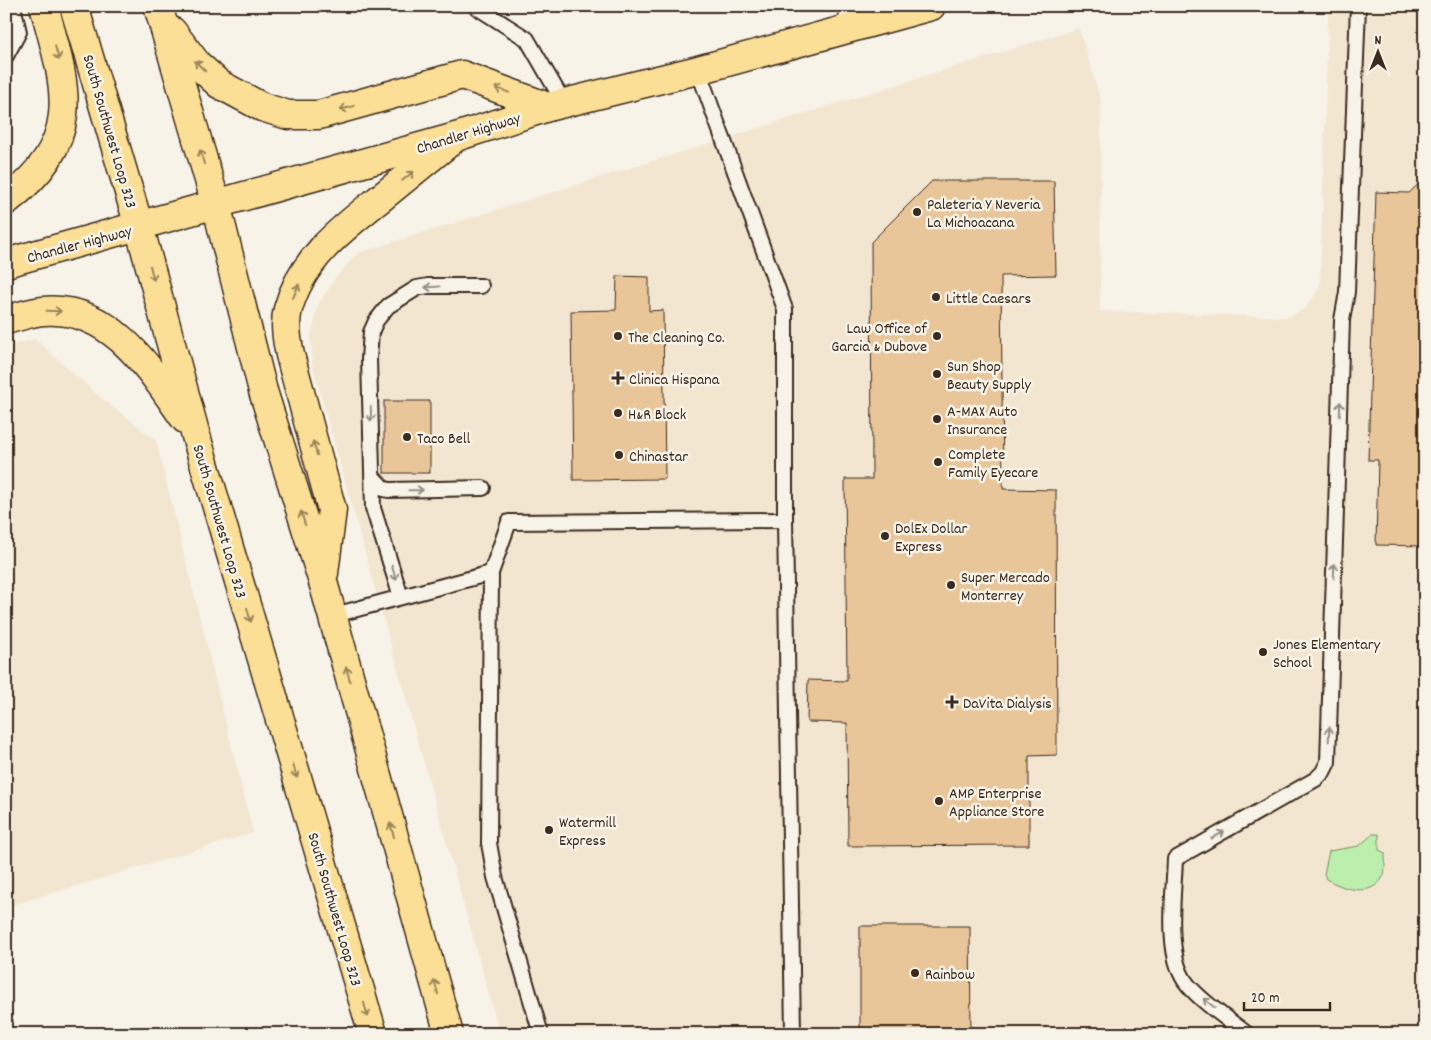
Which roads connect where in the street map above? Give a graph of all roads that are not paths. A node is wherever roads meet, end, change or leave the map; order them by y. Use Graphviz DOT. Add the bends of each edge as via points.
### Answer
graph roads {
  1 [pos="13,6"];
  2 [pos="44,6"];
  3 [pos="74,6"];
  4 [pos="475,6"];
  5 [pos="500,6"];
  6 [pos="931,6"];
  7 [pos="1358,6"];
  8 [pos="159,9"];
  9 [pos="846,18"];
  10 [pos="501,23"];
  11 [pos="6,56"];
  12 [pos="698,70"];
  13 [pos="556,105"];
  14 [pos="456,137"];
  15 [pos="6,201"];
  16 [pos="216,204"];
  17 [pos="139,226"];
  18 [pos="6,263"];
  19 [pos="481,286"];
  20 [pos="6,320"];
  21 [pos="196,436"];
  22 [pos="373,477"];
  23 [pos="482,488"];
  24 [pos="785,520"];
  25 [pos="492,573"];
  26 [pos="323,582"];
  27 [pos="401,597"];
  28 [pos="331,616"];
  29 [pos="373,1034"];
  30 [pos="449,1034"];
  31 [pos="541,1034"];
  32 [pos="793,1034"];
  33 [pos="1247,1034"];
  1 -- 11 [label="lane" via="19,32"];
  2 -- 15 [label="main road, one-way" via="62,71 65,111 42,165"];
  3 -- 17 [label="main road, South Southwest Loop 323"];
  4 -- 10 [label="lane"];
  5 -- 10 [label="lane"];
  6 -- 9 [label="main road, Chandler Highway"];
  33 -- 7 [label="lane, one-way" via="1188,985 1177,964 1173,936 1175,859 1316,779 1328,762 1342,320 1347,292"];
  13 -- 8 [label="main road, one-way" via="462,76 319,115 288,115 262,107 219,84 191,57"];
  16 -- 8 [label="main road, one-way"];
  9 -- 12 [label="main road, Chandler Highway"];
  10 -- 13 [label="lane" via="527,39"];
  12 -- 13 [label="main road, Chandler Highway"];
  12 -- 24 [label="lane" via="785,308"];
  13 -- 14 [label="main road, Chandler Highway"];
  14 -- 16 [label="main road, Chandler Highway"];
  26 -- 14 [label="main road, one-way" via="332,510 290,355 288,310 308,268 334,236"];
  16 -- 17 [label="main road, Chandler Highway"];
  26 -- 16 [label="main road, one-way" via="263,391"];
  17 -- 18 [label="main road, Chandler Highway"];
  17 -- 21 [label="main road, South Southwest Loop 323, one-way"];
  19 -- 22 [label="lane, one-way" via="417,288 397,298 376,321 369,344"];
  20 -- 21 [label="main road, one-way" via="42,311 67,312 109,330 144,361"];
  21 -- 29 [label="main road, South Southwest Loop 323, one-way"];
  22 -- 23 [label="lane, one-way" via="384,489 390,490"];
  22 -- 27 [label="lane, one-way" via="374,508"];
  24 -- 25 [label="lane" via="509,522"];
  24 -- 32 [label="lane"];
  25 -- 27 [label="lane"];
  25 -- 31 [label="lane" via="489,843 495,877"];
  26 -- 28 [label="main road"];
  27 -- 28 [label="lane"];
  30 -- 28 [label="main road, one-way"];
}
